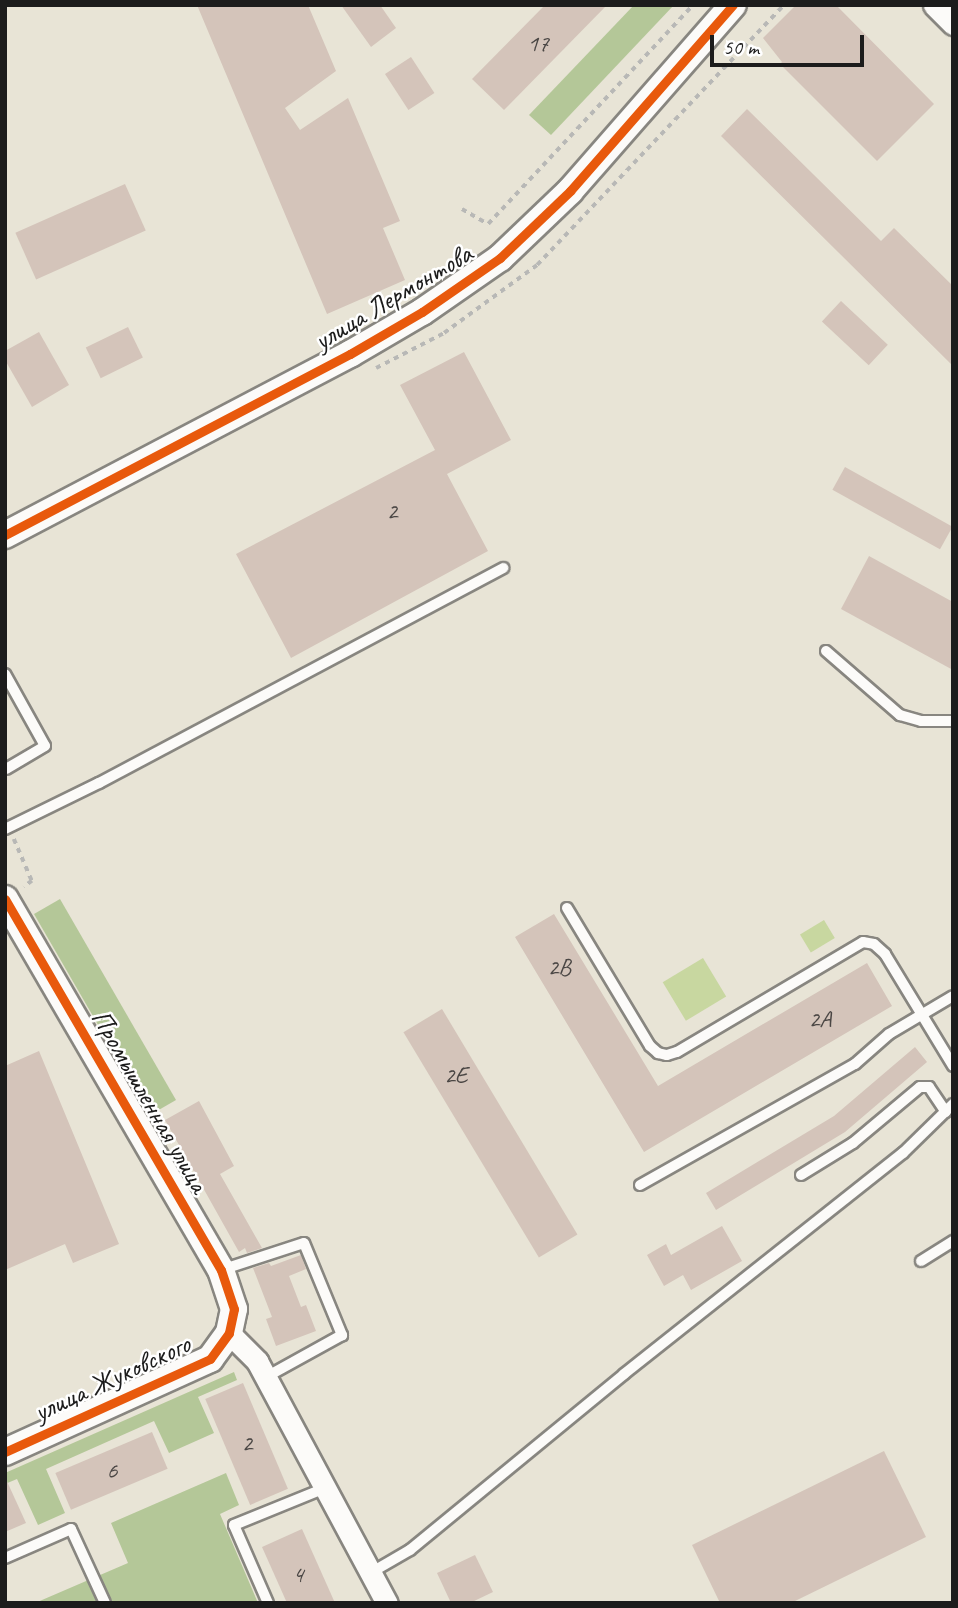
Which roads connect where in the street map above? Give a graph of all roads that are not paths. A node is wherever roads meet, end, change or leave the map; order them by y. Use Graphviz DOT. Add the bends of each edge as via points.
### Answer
graph roads {
  1 [pos="733,5"];
  2 [pos="933,5"];
  3 [pos="953,24"];
  4 [pos="5,535"];
  5 [pos="503,568"];
  6 [pos="826,651"];
  7 [pos="5,674"];
  8 [pos="953,721"];
  9 [pos="6,770"];
  10 [pos="7,828"];
  11 [pos="6,900"];
  12 [pos="567,908"];
  13 [pos="953,996"];
  14 [pos="922,1015"];
  15 [pos="953,1066"];
  16 [pos="949,1108"];
  17 [pos="801,1175"];
  18 [pos="640,1185"];
  19 [pos="953,1241"];
  20 [pos="921,1261"];
  21 [pos="221,1270"];
  22 [pos="229,1333"];
  23 [pos="265,1377"];
  24 [pos="5,1452"];
  25 [pos="325,1489"];
  26 [pos="5,1558"];
  27 [pos="372,1572"];
  28 [pos="105,1603"];
  29 [pos="268,1603"];
  30 [pos="387,1603"];
  1 -- 4 [label="street, улица Лермонтова" via="570,191 500,258 350,354"];
  2 -- 3 [label="street"];
  5 -- 10 [label="lane"];
  6 -- 8 [label="lane" via="900,715 921,721"];
  7 -- 9 [label="lane" via="45,746"];
  11 -- 21 [label="street, Промышленная улица"];
  12 -- 14 [label="lane" via="659,1054 677,1052 863,942 874,944 885,954"];
  13 -- 14 [label="lane"];
  14 -- 15 [label="lane"];
  14 -- 18 [label="lane" via="890,1034 855,1064"];
  16 -- 17 [label="lane" via="929,1087 920,1087 853,1143"];
  16 -- 27 [label="lane" via="903,1153 410,1550"];
  19 -- 20 [label="lane"];
  21 -- 22 [label="street, Промышленная улица" via="233,1309"];
  21 -- 23 [label="lane" via="304,1243 342,1335"];
  22 -- 23 [label="street" via="257,1361"];
  22 -- 24 [label="street, улица Жуковского" via="210,1359"];
  23 -- 25 [label="street"];
  25 -- 27 [label="street"];
  25 -- 29 [label="lane" via="234,1525"];
  26 -- 28 [label="lane" via="71,1529"];
  27 -- 30 [label="street"];
}
